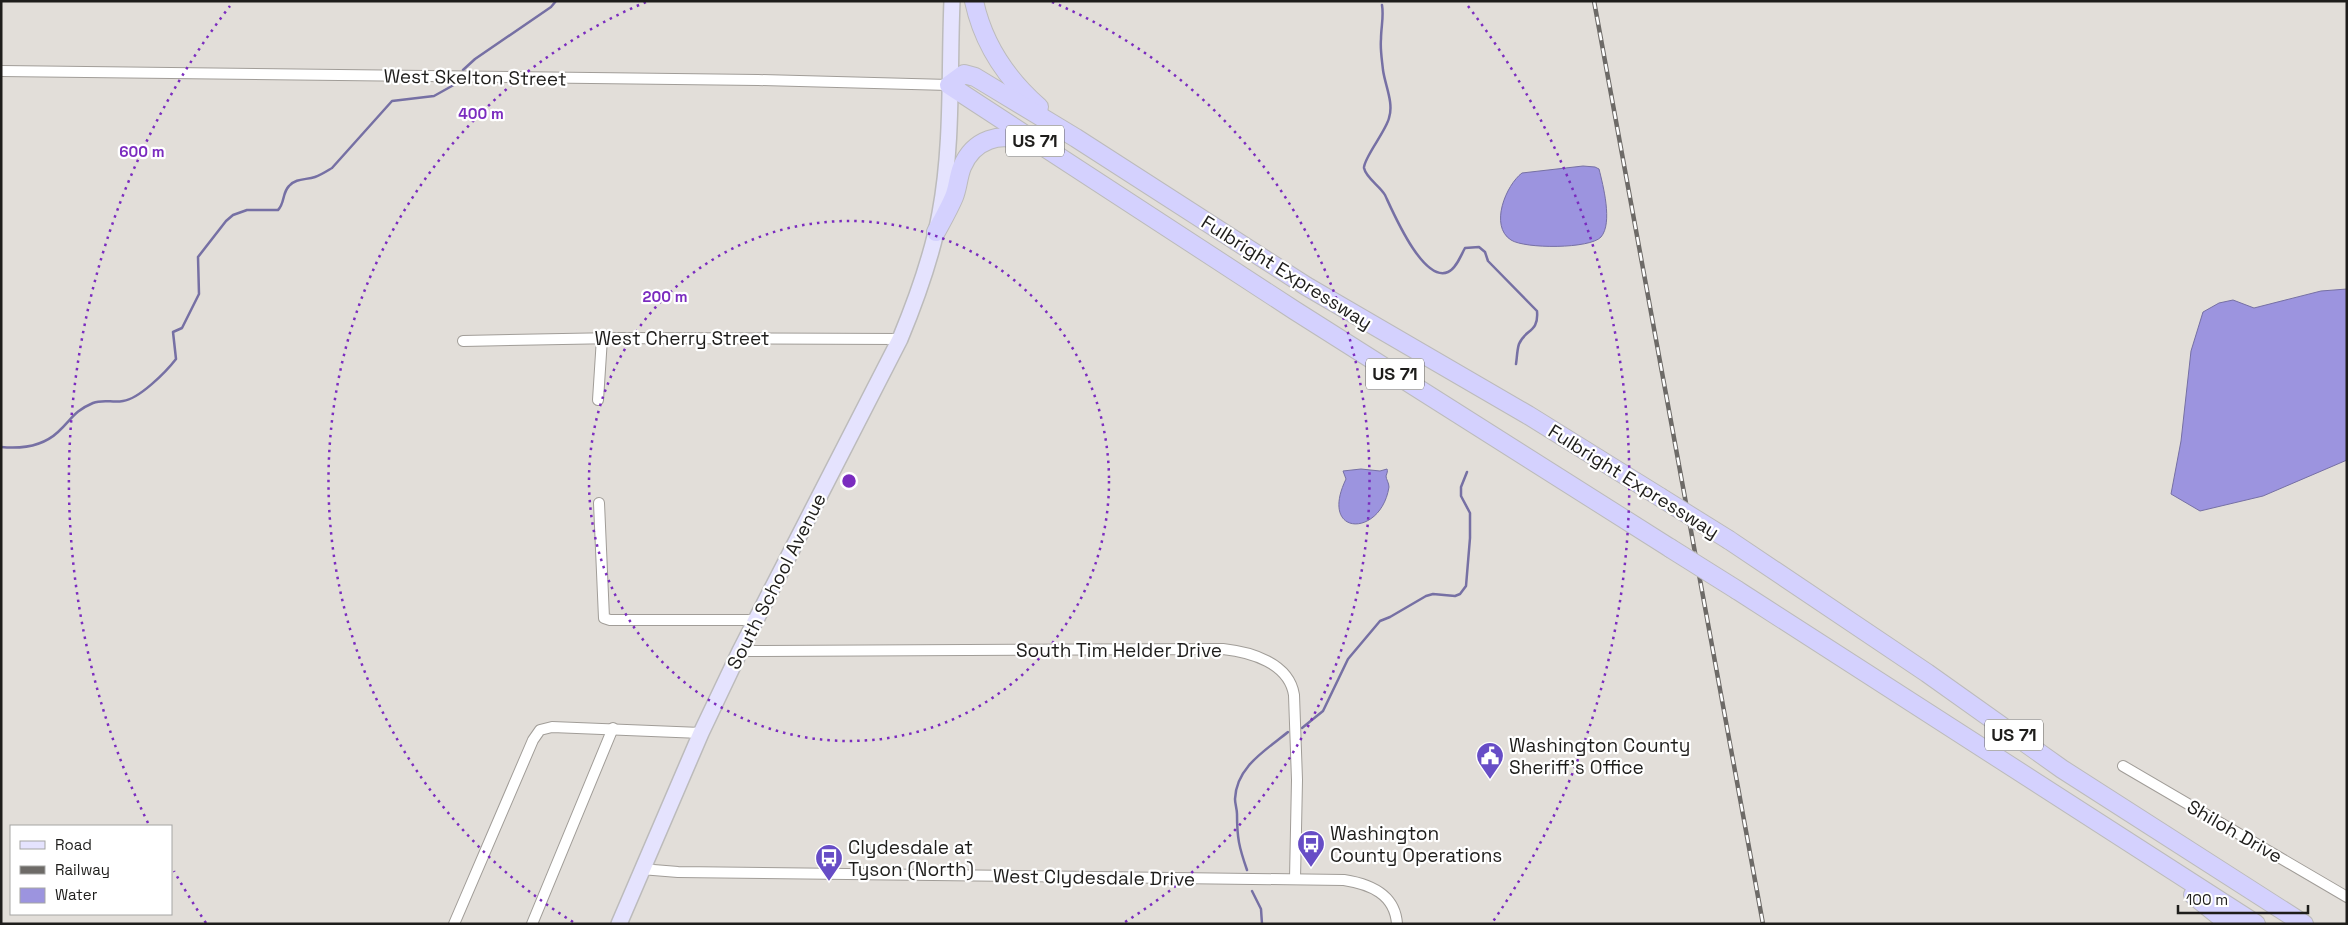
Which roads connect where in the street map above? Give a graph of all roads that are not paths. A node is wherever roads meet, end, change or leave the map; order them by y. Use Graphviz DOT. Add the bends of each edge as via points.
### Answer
graph roads {
  1 [pos="952,1"];
  2 [pos="974,1"];
  3 [pos="1,70"];
  4 [pos="949,84"];
  5 [pos="1076,138"];
  6 [pos="1120,198"];
  7 [pos="936,232"];
  8 [pos="602,338"];
  9 [pos="900,339"];
  10 [pos="463,340"];
  11 [pos="598,400"];
  12 [pos="599,503"];
  13 [pos="754,620"];
  14 [pos="740,651"];
  15 [pos="613,728"];
  16 [pos="700,733"];
  17 [pos="2123,766"];
  18 [pos="2124,839"];
  19 [pos="641,869"];
  20 [pos="1295,879"];
  21 [pos="2347,897"];
  22 [pos="454,924"];
  23 [pos="532,924"];
  24 [pos="618,924"];
  25 [pos="1397,924"];
  26 [pos="2229,924"];
  27 [pos="2256,924"];
  28 [pos="2304,924"];
  1 -- 4 [label="main road, South School Avenue"];
  2 -- 5 [label="highway" via="989,44 1010,76 1027,97"];
  3 -- 4 [label="street, West Skelton Street"];
  4 -- 5 [label="highway, Fulbright Expressway" via="964,74 975,77"];
  4 -- 6 [label="highway, US 71"];
  4 -- 7 [label="main road, South School Avenue" via="946,163"];
  5 -- 28 [label="highway, Fulbright Expressway / US 71, bridge" via="1306,286 1528,415 1729,540 1927,673 2062,769"];
  6 -- 7 [label="highway" via="1024,142 997,137 976,147 966,160 951,205"];
  6 -- 18 [label="highway, Fulbright Expressway / US 71, bridge"];
  7 -- 9 [label="main road, South School Avenue" via="919,291"];
  8 -- 9 [label="street, West Cherry Street"];
  8 -- 10 [label="street, West Cherry Street"];
  8 -- 11 [label="street"];
  9 -- 13 [label="main road, South School Avenue"];
  12 -- 13 [label="street" via="604,618"];
  13 -- 14 [label="main road, South School Avenue"];
  14 -- 16 [label="main road, South School Avenue"];
  14 -- 20 [label="street, South Tim Helder Drive" via="1223,649 1259,658 1283,673 1293,688 1297,780"];
  15 -- 16 [label="street"];
  15 -- 22 [label="street" via="552,727 540,730"];
  15 -- 23 [label="street"];
  16 -- 19 [label="main road, South School Avenue"];
  17 -- 21 [label="street, Shiloh Drive"];
  18 -- 26 [label="highway"];
  18 -- 27 [label="highway, Fulbright Expressway / US 71"];
  19 -- 20 [label="street, West Clydesdale Drive"];
  19 -- 24 [label="main road, South School Avenue"];
  20 -- 25 [label="street, West Clydesdale Drive" via="1364,883 1391,902"];
}
